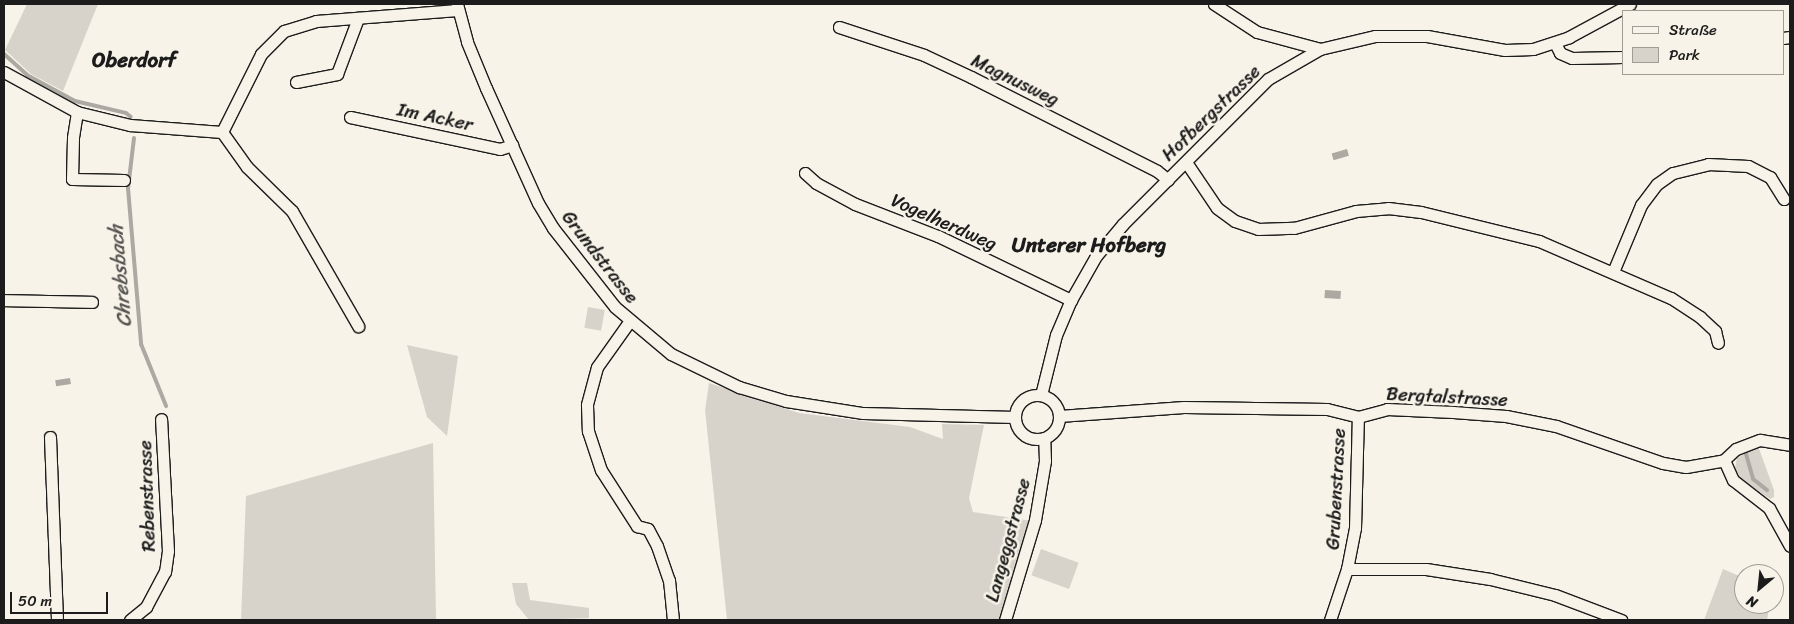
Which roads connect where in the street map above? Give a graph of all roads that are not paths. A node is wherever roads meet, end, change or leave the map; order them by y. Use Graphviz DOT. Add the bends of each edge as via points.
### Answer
graph roads {
  1 [pos="1214,4"];
  2 [pos="1630,4"];
  3 [pos="457,7"];
  4 [pos="358,18"];
  5 [pos="839,27"];
  6 [pos="1555,43"];
  7 [pos="1320,49"];
  8 [pos="1622,57"];
  9 [pos="4,72"];
  10 [pos="296,82"];
  11 [pos="77,112"];
  12 [pos="350,117"];
  13 [pos="222,132"];
  14 [pos="512,145"];
  15 [pos="1186,162"];
  16 [pos="805,173"];
  17 [pos="124,180"];
  18 [pos="1168,180"];
  19 [pos="1784,199"];
  20 [pos="1614,272"];
  21 [pos="4,300"];
  22 [pos="1071,300"];
  23 [pos="92,302"];
  24 [pos="629,322"];
  25 [pos="358,326"];
  26 [pos="1718,343"];
  27 [pos="1041,395"];
  28 [pos="1059,416"];
  29 [pos="1014,417"];
  30 [pos="1358,417"];
  31 [pos="161,419"];
  32 [pos="50,437"];
  33 [pos="1044,438"];
  34 [pos="1790,446"];
  35 [pos="1724,460"];
  36 [pos="1790,546"];
  37 [pos="1347,569"];
  38 [pos="56,620"];
  39 [pos="130,620"];
  40 [pos="673,620"];
  41 [pos="1004,620"];
  42 [pos="1330,620"];
  43 [pos="1621,620"];
  1 -- 7 [label="street" via="1257,32"];
  2 -- 6 [label="street, Hofbergstrasse"];
  3 -- 4 [label="street"];
  3 -- 14 [label="street, Grundstrasse" via="467,42"];
  4 -- 10 [label="street" via="337,74"];
  4 -- 13 [label="street" via="306,22 277,36 254,65"];
  5 -- 18 [label="street, Magnusweg" via="924,55 1158,171"];
  6 -- 7 [label="street, Hofbergstrasse" via="1533,49 1505,50 1398,34 1348,40"];
  6 -- 8 [label="street" via="1560,52 1572,58"];
  7 -- 15 [label="street, Hofbergstrasse" via="1268,79"];
  9 -- 11 [label="street"];
  11 -- 13 [label="street" via="130,124"];
  11 -- 17 [label="street" via="72,179"];
  12 -- 14 [label="street, Im Acker" via="500,149"];
  13 -- 25 [label="street" via="247,167 292,211"];
  14 -- 24 [label="street, Grundstrasse" via="553,228 598,288"];
  15 -- 18 [label="street, Hofbergstrasse"];
  15 -- 20 [label="street" via="1217,208 1235,221 1258,229 1294,228 1356,211 1388,208 1421,212 1539,241"];
  16 -- 22 [label="street, Vogelherdweg" via="816,183 855,204 938,236"];
  18 -- 22 [label="street, Hofbergstrasse" via="1108,241"];
  19 -- 20 [label="street" via="1770,178 1748,166 1708,164 1673,173 1657,184 1641,205"];
  20 -- 26 [label="street" via="1671,298 1700,317 1715,331"];
  21 -- 23 [label="street"];
  22 -- 27 [label="street, Hofbergstrasse" via="1052,347"];
  24 -- 29 [label="street, Grundstrasse" via="691,366 739,387 786,401 863,413"];
  24 -- 40 [label="street" via="603,354 595,373 587,405 588,431 601,470 637,526 648,529 657,546 669,580"];
  27 -- 28 [label="street" via="1054,403"];
  27 -- 29 [label="street" via="1023,400"];
  28 -- 30 [label="street" via="1184,407 1264,407 1327,408"];
  28 -- 33 [label="street" via="1056,429"];
  29 -- 33 [label="street" via="1024,435"];
  30 -- 35 [label="street, Bergtalstrasse" via="1387,409 1506,416 1556,426 1674,466"];
  30 -- 37 [label="street, Grubenstrasse" via="1356,508"];
  31 -- 39 [label="street, Rebenstrasse" via="168,551 165,572 146,606"];
  32 -- 38 [label="street"];
  33 -- 41 [label="street, Langeggstrasse" via="1044,470 1035,520"];
  34 -- 35 [label="street, Bergtalstrasse" via="1760,440 1736,449"];
  35 -- 36 [label="street" via="1734,480 1769,508"];
  37 -- 42 [label="street, Grubenstrasse"];
  37 -- 43 [label="street" via="1426,569 1490,579 1555,595"];
}
